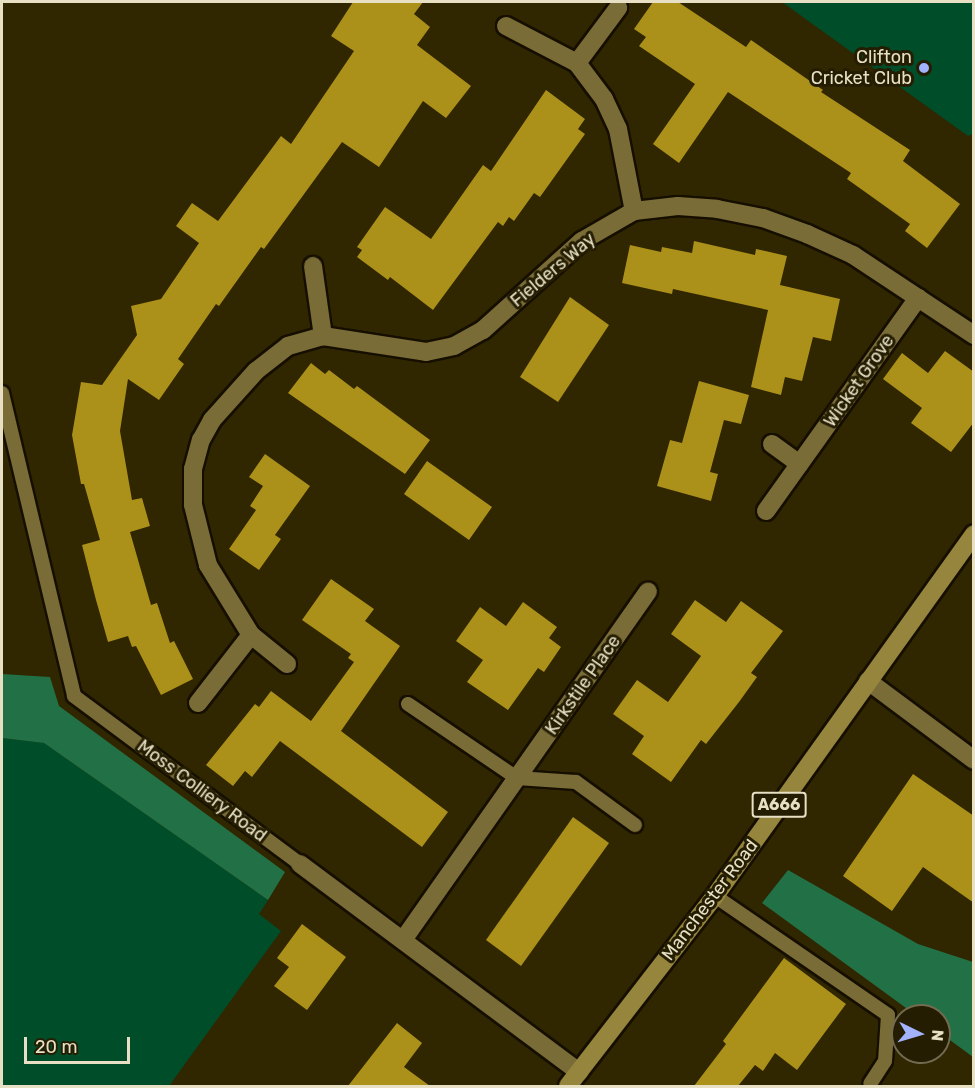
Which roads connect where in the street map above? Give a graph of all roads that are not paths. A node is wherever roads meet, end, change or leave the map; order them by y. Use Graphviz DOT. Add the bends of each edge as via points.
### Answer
graph roads {
  1 [pos="618,8"];
  2 [pos="507,27"];
  3 [pos="577,63"];
  4 [pos="634,211"];
  5 [pos="313,266"];
  6 [pos="918,298"];
  7 [pos="974,335"];
  8 [pos="323,336"];
  9 [pos="2,393"];
  10 [pos="771,444"];
  11 [pos="800,464"];
  12 [pos="766,511"];
  13 [pos="974,534"];
  14 [pos="648,592"];
  15 [pos="251,635"];
  16 [pos="287,664"];
  17 [pos="868,681"];
  18 [pos="198,703"];
  19 [pos="408,704"];
  20 [pos="974,760"];
  21 [pos="517,778"];
  22 [pos="635,825"];
  23 [pos="300,864"];
  24 [pos="715,896"];
  25 [pos="403,940"];
  26 [pos="573,1079"];
  27 [pos="870,1084"];
  1 -- 3 [label="street"];
  2 -- 3 [label="street"];
  3 -- 4 [label="street" via="604,99 618,129"];
  4 -- 6 [label="street, Fielders Way" via="678,206 763,218 853,255"];
  4 -- 8 [label="street, Fielders Way" via="582,241 483,330 454,346 426,352"];
  5 -- 8 [label="street"];
  6 -- 7 [label="street, Fielders Way"];
  6 -- 11 [label="street, Wicket Grove"];
  8 -- 15 [label="street, Fielders Way" via="288,346 256,371 212,420 201,440 193,469 194,505 208,565"];
  9 -- 23 [label="lane, Moss Colliery Road" via="74,696"];
  10 -- 11 [label="street"];
  11 -- 12 [label="street, Wicket Grove"];
  13 -- 17 [label="main road, Manchester Road / A666"];
  14 -- 21 [label="street, Kirkstile Place"];
  15 -- 16 [label="street, Fielders Way"];
  15 -- 18 [label="street"];
  17 -- 20 [label="street"];
  17 -- 24 [label="main road, Manchester Road / A666"];
  19 -- 21 [label="lane"];
  21 -- 22 [label="lane" via="576,782"];
  21 -- 25 [label="street, Kirkstile Place"];
  23 -- 25 [label="street, Moss Colliery Road"];
  24 -- 26 [label="main road, Manchester Road / A666"];
  24 -- 27 [label="lane" via="888,1015 885,1061"];
  25 -- 26 [label="street, Moss Colliery Road"];
}
